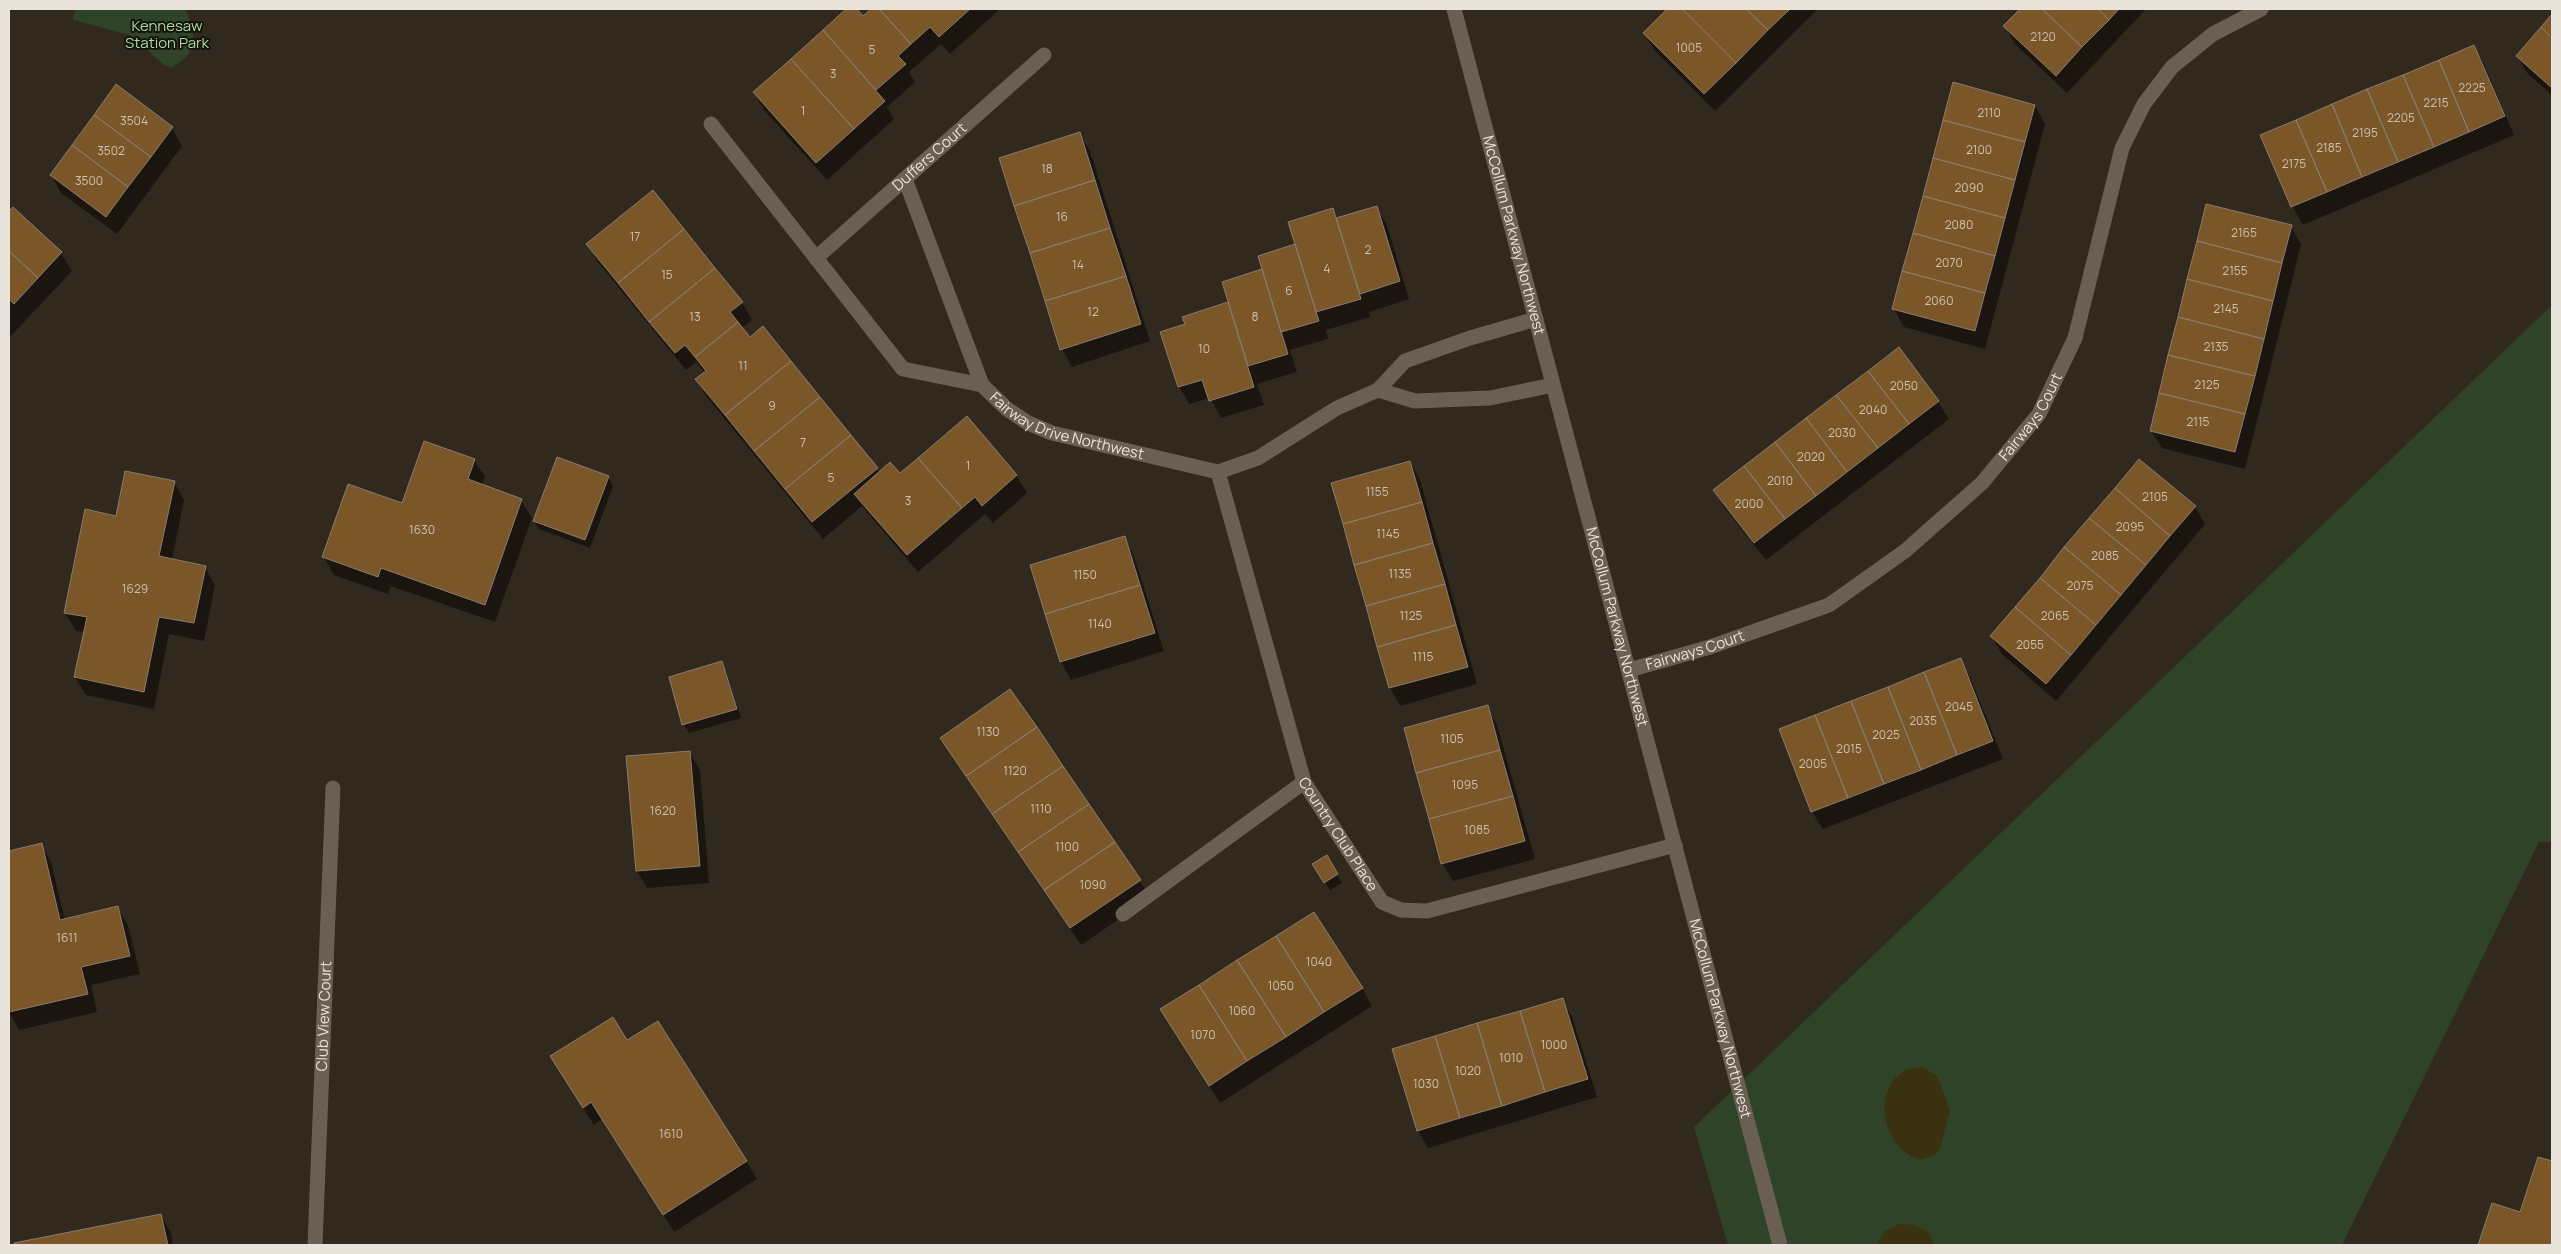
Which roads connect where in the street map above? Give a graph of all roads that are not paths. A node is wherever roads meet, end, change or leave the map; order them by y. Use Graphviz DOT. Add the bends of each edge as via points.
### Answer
graph roads {
  1 [pos="1454,9"];
  2 [pos="2260,9"];
  3 [pos="1044,55"];
  4 [pos="711,124"];
  5 [pos="905,179"];
  6 [pos="816,258"];
  7 [pos="1536,319"];
  8 [pos="1554,384"];
  9 [pos="982,385"];
  10 [pos="1378,390"];
  11 [pos="1218,472"];
  12 [pos="1629,670"];
  13 [pos="1304,782"];
  14 [pos="333,788"];
  15 [pos="1675,844"];
  16 [pos="1122,914"];
  17 [pos="316,1245"];
  18 [pos="1780,1245"];
  1 -- 7 [label="street, McCollum Parkway Northwest"];
  2 -- 12 [label="street, Fairways Court" via="2213,34 2172,67 2144,104 2122,148 2075,338 2039,414 1982,482 1905,551 1830,605"];
  3 -- 5 [label="street, Duffers Court"];
  4 -- 6 [label="street, Fairway Drive Northwest"];
  5 -- 6 [label="street, Duffers Court"];
  5 -- 9 [label="street"];
  6 -- 9 [label="street, Fairway Drive Northwest" via="903,369"];
  7 -- 8 [label="street, McCollum Parkway Northwest"];
  7 -- 10 [label="street" via="1405,361"];
  8 -- 10 [label="street" via="1490,398 1414,402"];
  8 -- 12 [label="street, McCollum Parkway Northwest"];
  9 -- 11 [label="street, Fairway Drive Northwest" via="1007,409 1052,433"];
  10 -- 11 [label="street" via="1337,408 1258,458"];
  11 -- 13 [label="street, Country Club Place"];
  12 -- 15 [label="street, McCollum Parkway Northwest"];
  13 -- 15 [label="street, Country Club Place" via="1382,902 1401,910 1427,912"];
  13 -- 16 [label="street"];
  14 -- 17 [label="street, Club View Court"];
  15 -- 18 [label="street, McCollum Parkway Northwest"];
}
